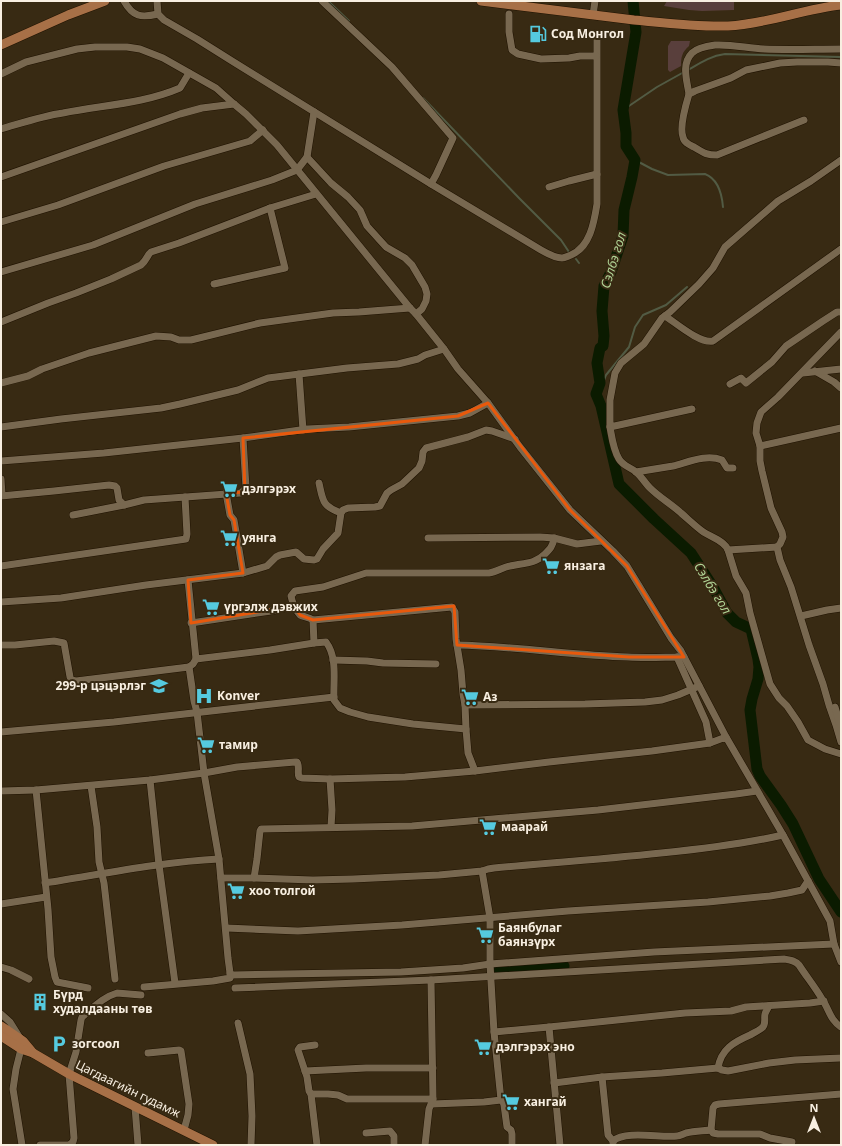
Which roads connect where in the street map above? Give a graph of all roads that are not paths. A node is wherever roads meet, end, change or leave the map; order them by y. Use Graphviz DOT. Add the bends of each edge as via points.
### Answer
graph roads {
  1 [pos="105,1"];
  2 [pos="124,1"];
  3 [pos="157,1"];
  4 [pos="322,1"];
  5 [pos="481,1"];
  6 [pos="595,1"];
  7 [pos="841,5"];
  8 [pos="158,14"];
  9 [pos="509,14"];
  10 [pos="597,16"];
  11 [pos="597,35"];
  12 [pos="1,45"];
  13 [pos="841,49"];
  14 [pos="596,56"];
  15 [pos="841,63"];
  16 [pos="189,73"];
  17 [pos="1,74"];
  18 [pos="689,94"];
  19 [pos="234,104"];
  20 [pos="314,112"];
  21 [pos="804,120"];
  22 [pos="1,129"];
  23 [pos="264,130"];
  24 [pos="307,157"];
  25 [pos="841,160"];
  26 [pos="297,170"];
  27 [pos="597,174"];
  28 [pos="1,177"];
  29 [pos="431,184"];
  30 [pos="549,187"];
  31 [pos="316,194"];
  32 [pos="270,208"];
  33 [pos="1,222"];
  34 [pos="841,249"];
  35 [pos="1,272"];
  36 [pos="214,284"];
  37 [pos="410,308"];
  38 [pos="841,312"];
  39 [pos="416,314"];
  40 [pos="665,316"];
  41 [pos="1,322"];
  42 [pos="841,332"];
  43 [pos="444,349"];
  44 [pos="841,369"];
  45 [pos="815,371"];
  46 [pos="803,372"];
  47 [pos="299,374"];
  48 [pos="1,383"];
  49 [pos="730,384"];
  50 [pos="841,388"];
  51 [pos="488,403"];
  52 [pos="692,409"];
  53 [pos="1,427"];
  54 [pos="610,427"];
  55 [pos="841,428"];
  56 [pos="302,430"];
  57 [pos="243,438"];
  58 [pos="515,438"];
  59 [pos="760,446"];
  60 [pos="1,461"];
  61 [pos="733,468"];
  62 [pos="636,472"];
  63 [pos="1,479"];
  64 [pos="319,483"];
  65 [pos="226,493"];
  66 [pos="2,496"];
  67 [pos="184,497"];
  68 [pos="124,505"];
  69 [pos="341,513"];
  70 [pos="72,515"];
  71 [pos="428,538"];
  72 [pos="554,538"];
  73 [pos="601,541"];
  74 [pos="777,547"];
  75 [pos="728,550"];
  76 [pos="1,566"];
  77 [pos="243,573"];
  78 [pos="188,580"];
  79 [pos="1,602"];
  80 [pos="294,606"];
  81 [pos="841,608"];
  82 [pos="801,616"];
  83 [pos="313,620"];
  84 [pos="191,623"];
  85 [pos="314,643"];
  86 [pos="1,645"];
  87 [pos="457,645"];
  88 [pos="680,657"];
  89 [pos="196,659"];
  90 [pos="333,660"];
  91 [pos="436,664"];
  92 [pos="189,667"];
  93 [pos="699,686"];
  94 [pos="691,690"];
  95 [pos="334,697"];
  96 [pos="465,705"];
  97 [pos="835,707"];
  98 [pos="197,712"];
  99 [pos="841,726"];
  100 [pos="466,729"];
  101 [pos="1,732"];
  102 [pos="726,737"];
  103 [pos="841,742"];
  104 [pos="710,743"];
  105 [pos="841,754"];
  106 [pos="475,771"];
  107 [pos="204,773"];
  108 [pos="330,779"];
  109 [pos="150,780"];
  110 [pos="91,786"];
  111 [pos="36,790"];
  112 [pos="1,791"];
  113 [pos="757,791"];
  114 [pos="331,827"];
  115 [pos="783,835"];
  116 [pos="219,859"];
  117 [pos="159,865"];
  118 [pos="482,871"];
  119 [pos="101,874"];
  120 [pos="221,878"];
  121 [pos="254,878"];
  122 [pos="808,881"];
  123 [pos="45,883"];
  124 [pos="46,897"];
  125 [pos="1,904"];
  126 [pos="490,918"];
  127 [pos="226,928"];
  128 [pos="834,944"];
  129 [pos="841,962"];
  130 [pos="490,964"];
  131 [pos="1,967"];
  132 [pos="230,973"];
  133 [pos="266,974"];
  134 [pos="491,976"];
  135 [pos="29,979"];
  136 [pos="115,979"];
  137 [pos="430,980"];
  138 [pos="174,983"];
  139 [pos="144,986"];
  140 [pos="268,986"];
  141 [pos="88,988"];
  142 [pos="235,988"];
  143 [pos="141,995"];
  144 [pos="824,1001"];
  145 [pos="769,1006"];
  146 [pos="1,1014"];
  147 [pos="238,1023"];
  148 [pos="1,1026"];
  149 [pos="549,1027"];
  150 [pos="841,1027"];
  151 [pos="494,1032"];
  152 [pos="1,1036"];
  153 [pos="21,1044"];
  154 [pos="315,1045"];
  155 [pos="148,1053"];
  156 [pos="841,1058"];
  157 [pos="433,1068"];
  158 [pos="718,1068"];
  159 [pos="305,1071"];
  160 [pos="69,1074"];
  161 [pos="602,1076"];
  162 [pos="554,1083"];
  163 [pos="311,1094"];
  164 [pos="841,1094"];
  165 [pos="501,1100"];
  166 [pos="432,1101"];
  167 [pos="135,1107"];
  168 [pos="184,1130"];
  169 [pos="711,1130"];
  170 [pos="366,1133"];
  171 [pos="792,1142"];
  172 [pos="613,1143"];
  173 [pos="22,1145"];
  174 [pos="40,1145"];
  175 [pos="138,1145"];
  176 [pos="213,1145"];
  177 [pos="251,1145"];
  178 [pos="317,1145"];
  179 [pos="394,1145"];
  180 [pos="425,1145"];
  181 [pos="512,1145"];
  182 [pos="560,1145"];
  1 -- 12 [label="main road"];
  2 -- 8 [label="street" via="136,15 145,17"];
  3 -- 8 [label="street"];
  4 -- 29 [label="street" via="392,67 452,138"];
  5 -- 10 [label="main road"];
  6 -- 10 [label="street"];
  7 -- 10 [label="main road" via="746,24 707,26"];
  8 -- 20 [label="street"];
  9 -- 14 [label="street" via="512,50 518,54 541,59"];
  11 -- 14 [label="street"];
  13 -- 18 [label="street" via="765,49 732,45 703,48 694,51 686,65"];
  14 -- 27 [label="street"];
  15 -- 18 [label="street" via="780,63 746,70"];
  16 -- 17 [label="street" via="163,58 140,49 95,47 26,62"];
  16 -- 19 [label="street" via="216,88"];
  16 -- 22 [label="street" via="180,88 140,100 37,118"];
  18 -- 21 [label="street" via="682,124 682,137 706,155 717,155"];
  19 -- 23 [label="street"];
  19 -- 28 [label="street" via="180,114"];
  20 -- 24 [label="street"];
  20 -- 29 [label="street"];
  23 -- 26 [label="street"];
  23 -- 33 [label="street" via="250,141 164,166 58,205"];
  24 -- 26 [label="street"];
  24 -- 39 [label="street" via="360,210 367,226 386,247 412,265 427,294 422,309"];
  25 -- 40 [label="street" via="778,201 725,247 699,284"];
  26 -- 31 [label="street"];
  26 -- 35 [label="street" via="195,204 93,244"];
  27 -- 29 [label="street" via="597,204 590,234 583,247 563,258 541,250"];
  27 -- 30 [label="street"];
  31 -- 32 [label="street"];
  31 -- 37 [label="street"];
  32 -- 36 [label="street" via="285,268"];
  32 -- 41 [label="street" via="151,252 141,265"];
  34 -- 40 [label="street" via="713,341 695,336"];
  37 -- 39 [label="street"];
  37 -- 48 [label="street" via="332,313 260,323 191,340 156,336 90,353"];
  38 -- 49 [label="street" via="837,312 786,346 772,362 746,383 741,378"];
  39 -- 43 [label="street"];
  40 -- 54 [label="street" via="644,344 621,363 615,373 610,400"];
  42 -- 46 [label="street"];
  43 -- 47 [label="street" via="418,360 398,364"];
  43 -- 51 [label="street"];
  44 -- 45 [label="street"];
  45 -- 46 [label="street"];
  45 -- 50 [label="street"];
  46 -- 59 [label="street" via="761,412 756,433"];
  47 -- 53 [label="street" via="268,378 233,392 161,408"];
  47 -- 56 [label="street"];
  51 -- 56 [label="street" via="470,413 458,416"];
  51 -- 58 [label="street"];
  52 -- 54 [label="street"];
  54 -- 62 [label="street" via="614,449 620,460"];
  55 -- 59 [label="street"];
  56 -- 57 [label="street"];
  57 -- 60 [label="street"];
  57 -- 65 [label="street" via="245,489 241,492"];
  58 -- 69 [label="street" via="486,430 426,448 419,468 402,484 387,493 380,506 348,508"];
  58 -- 73 [label="street" via="570,510"];
  59 -- 74 [label="street" via="760,461 771,508 783,537"];
  61 -- 62 [label="street" via="727,468 722,460 714,457"];
  62 -- 75 [label="street" via="656,494 706,534 723,542"];
  63 -- 66 [label="street"];
  64 -- 69 [label="street" via="327,506"];
  65 -- 67 [label="street"];
  65 -- 77 [label="street" via="230,515 234,520"];
  66 -- 68 [label="street" via="109,485 117,488 119,500"];
  67 -- 68 [label="street" via="144,500"];
  67 -- 76 [label="street" via="186,539"];
  68 -- 70 [label="street"];
  69 -- 77 [label="street" via="338,533 317,559 304,559 296,552 280,555 267,566"];
  71 -- 72 [label="street"];
  72 -- 73 [label="street" via="577,544"];
  72 -- 80 [label="street" via="553,546 532,563 509,566 489,573 366,573 323,587 295,591 291,596"];
  73 -- 88 [label="street" via="620,558 633,575"];
  74 -- 75 [label="street"];
  74 -- 82 [label="street"];
  75 -- 105 [label="street" via="736,576 746,593 770,684 808,740"];
  77 -- 78 [label="street"];
  78 -- 79 [label="street" via="61,598"];
  78 -- 84 [label="street"];
  80 -- 83 [label="street" via="300,614"];
  80 -- 84 [label="street"];
  81 -- 82 [label="street"];
  82 -- 103 [label="street"];
  83 -- 85 [label="street"];
  83 -- 87 [label="street" via="452,607 455,612"];
  84 -- 89 [label="street"];
  85 -- 89 [label="street"];
  85 -- 90 [label="street" via="326,642"];
  86 -- 92 [label="street" via="61,641 64,643 70,677 76,681"];
  87 -- 88 [label="street" via="629,657"];
  87 -- 96 [label="street"];
  88 -- 93 [label="street"];
  88 -- 94 [label="street"];
  89 -- 92 [label="street"];
  90 -- 91 [label="street"];
  90 -- 95 [label="street"];
  92 -- 98 [label="street"];
  93 -- 94 [label="street"];
  93 -- 102 [label="street"];
  94 -- 96 [label="street" via="662,700 645,702"];
  94 -- 104 [label="street" via="706,722"];
  95 -- 98 [label="street"];
  95 -- 100 [label="street" via="340,708 368,717"];
  96 -- 100 [label="street"];
  97 -- 99 [label="street"];
  98 -- 101 [label="street"];
  98 -- 107 [label="street"];
  100 -- 106 [label="street" via="468,753"];
  102 -- 104 [label="street"];
  102 -- 113 [label="street"];
  104 -- 106 [label="street"];
  106 -- 108 [label="street"];
  107 -- 108 [label="street" via="237,767 298,762 299,777"];
  107 -- 109 [label="street"];
  107 -- 116 [label="street"];
  108 -- 114 [label="street"];
  109 -- 110 [label="street"];
  109 -- 117 [label="street"];
  110 -- 111 [label="street"];
  110 -- 119 [label="street"];
  111 -- 112 [label="street"];
  111 -- 123 [label="street"];
  113 -- 114 [label="street" via="598,810 412,826"];
  113 -- 115 [label="street"];
  114 -- 121 [label="street" via="261,829"];
  115 -- 118 [label="street" via="707,848"];
  115 -- 122 [label="street"];
  116 -- 117 [label="street"];
  116 -- 120 [label="street"];
  117 -- 119 [label="street"];
  117 -- 138 [label="street"];
  118 -- 121 [label="street" via="353,879"];
  118 -- 126 [label="street"];
  119 -- 123 [label="street"];
  119 -- 136 [label="street"];
  120 -- 121 [label="street"];
  120 -- 127 [label="street"];
  122 -- 126 [label="street" via="802,890 770,896"];
  122 -- 128 [label="street" via="830,922"];
  123 -- 124 [label="street"];
  124 -- 125 [label="street"];
  124 -- 141 [label="street" via="54,977 57,982"];
  126 -- 127 [label="street" via="298,930"];
  126 -- 130 [label="street"];
  127 -- 132 [label="street"];
  128 -- 129 [label="street"];
  128 -- 130 [label="street" via="654,952"];
  130 -- 133 [label="street" via="401,972"];
  130 -- 134 [label="street"];
  131 -- 135 [label="street"];
  132 -- 133 [label="street" via="235,976"];
  132 -- 138 [label="street" via="230,978"];
  133 -- 140 [label="street"];
  134 -- 137 [label="street"];
  134 -- 144 [label="street" via="784,959 799,964"];
  134 -- 151 [label="street"];
  137 -- 140 [label="street"];
  137 -- 157 [label="street"];
  138 -- 139 [label="street"];
  140 -- 142 [label="street"];
  143 -- 160 [label="street" via="114,994 82,1017"];
  144 -- 145 [label="street"];
  144 -- 150 [label="street" via="830,1016"];
  145 -- 149 [label="street"];
  145 -- 158 [label="street" via="764,1026 724,1051"];
  146 -- 153 [label="street" via="10,1022"];
  147 -- 177 [label="street" via="250,1074"];
  148 -- 153 [label="main road, Цагдаагийн гудамж"];
  149 -- 151 [label="street"];
  149 -- 162 [label="street"];
  151 -- 165 [label="street"];
  152 -- 153 [label="main road, Цагдаагийн гудамж"];
  153 -- 160 [label="main road, Цагдаагийн гудамж"];
  153 -- 173 [label="street" via="13,1089"];
  154 -- 159 [label="street" via="298,1048"];
  155 -- 168 [label="street" via="181,1051 189,1104"];
  156 -- 158 [label="street" via="776,1062 728,1071"];
  157 -- 159 [label="street"];
  157 -- 166 [label="street"];
  158 -- 161 [label="street"];
  159 -- 163 [label="street"];
  160 -- 167 [label="main road, Цагдаагийн гудамж"];
  160 -- 174 [label="street" via="73,1142 69,1145"];
  161 -- 162 [label="street"];
  161 -- 172 [label="street" via="608,1135"];
  162 -- 182 [label="street"];
  163 -- 166 [label="street"];
  163 -- 178 [label="street"];
  164 -- 169 [label="street" via="715,1106"];
  165 -- 166 [label="street"];
  165 -- 181 [label="street" via="507,1127 511,1130"];
  166 -- 180 [label="street"];
  167 -- 168 [label="main road, Цагдаагийн гудамж"];
  167 -- 175 [label="street"];
  168 -- 176 [label="main road, Цагдаагийн гудамж"];
  169 -- 171 [label="street" via="718,1134 760,1134"];
  169 -- 172 [label="street" via="678,1136 622,1136"];
  170 -- 179 [label="street" via="390,1131 394,1136"];
}
